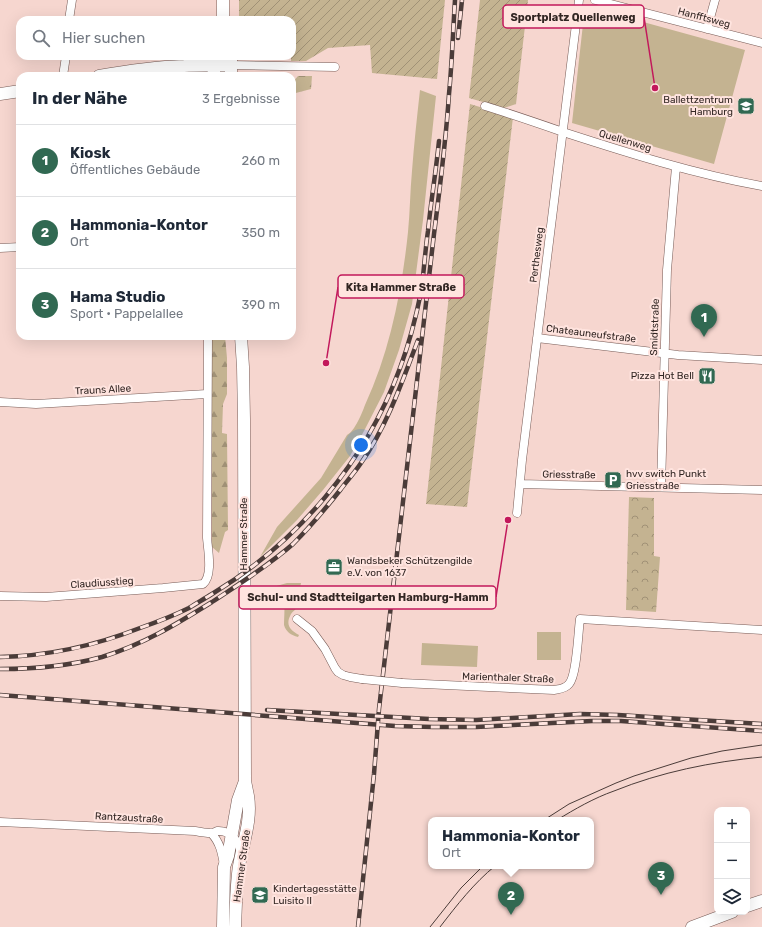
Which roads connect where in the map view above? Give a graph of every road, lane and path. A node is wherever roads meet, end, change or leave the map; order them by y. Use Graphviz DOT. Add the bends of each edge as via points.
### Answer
graph roads {
  1 [pos="72,0"];
  2 [pos="223,0"];
  3 [pos="579,0"];
  4 [pos="595,0"];
  5 [pos="715,0"];
  6 [pos="70,16"];
  7 [pos="223,16"];
  8 [pos="706,29"];
  9 [pos="762,44"];
  10 [pos="65,60"];
  11 [pos="215,66"];
  12 [pos="231,66"];
  13 [pos="336,67"];
  14 [pos="64,72"];
  15 [pos="122,72"];
  16 [pos="16,91"];
  17 [pos="0,94"];
  18 [pos="485,106"];
  19 [pos="562,132"];
  20 [pos="676,167"];
  21 [pos="762,186"];
  22 [pos="16,247"];
  23 [pos="0,248"];
  24 [pos="537,338"];
  25 [pos="208,340"];
  26 [pos="241,340"];
  27 [pos="664,353"];
  28 [pos="762,360"];
  29 [pos="207,394"];
  30 [pos="0,402"];
  31 [pos="520,484"];
  32 [pos="661,487"];
  33 [pos="762,490"];
  34 [pos="517,513"];
  35 [pos="0,596"];
  36 [pos="297,620"];
  37 [pos="762,630"];
  38 [pos="245,781"];
  39 [pos="0,822"];
  40 [pos="211,833"];
  41 [pos="231,834"];
  42 [pos="242,856"];
  43 [pos="224,867"];
  44 [pos="762,901"];
  45 [pos="750,905"];
  46 [pos="724,915"];
  47 [pos="223,927"];
  48 [pos="235,927"];
  49 [pos="692,927"];
  1 -- 6 [label="street"];
  2 -- 7 [label="main road"];
  3 -- 19 [label="street, Perthesweg"];
  4 -- 8 [label="street, Hanfftsweg"];
  5 -- 8 [label="street"];
  8 -- 9 [label="street, Hanfftsweg"];
  10 -- 14 [label="street"];
  11 -- 12 [label="main road"];
  11 -- 15 [label="main road" via="164,67"];
  12 -- 13 [label="street"];
  16 -- 17 [label="main road"];
  18 -- 19 [label="street, Quellenweg"];
  19 -- 20 [label="street, Quellenweg"];
  19 -- 24 [label="street, Perthesweg"];
  20 -- 21 [label="street, Quellenweg"];
  20 -- 27 [label="street, Smidtstraße" via="667,270"];
  22 -- 23 [label="street"];
  24 -- 27 [label="street, Chateauneufstraße"];
  24 -- 31 [label="street, Perthesweg"];
  25 -- 29 [label="street"];
  26 -- 38 [label="main road, Hammer Straße" via="244,419"];
  27 -- 28 [label="street, Chateauneufstraße"];
  27 -- 32 [label="street, Smidtstraße"];
  29 -- 30 [label="street, Trauns Allee" via="36,404"];
  29 -- 35 [label="street, Claudiusstieg" via="209,566 208,579 203,584 54,596"];
  31 -- 32 [label="street, Griesstraße"];
  31 -- 34 [label="street, Perthesweg"];
  32 -- 33 [label="street, Griesstraße"];
  36 -- 37 [label="street, Marienthaler Straße, bridge" via="312,631 338,672 350,677 402,683 554,690 568,685 572,678 580,619"];
  38 -- 41 [label="main road, Hammer Straße"];
  38 -- 42 [label="main road, Hammer Straße" via="249,812"];
  39 -- 40 [label="street, Rantzaustraße"];
  40 -- 41 [label="street, Rantzaustraße" via="223,831"];
  40 -- 43 [label="street, Hammer Straße" via="220,846"];
  41 -- 42 [label="street"];
  41 -- 43 [label="main road, Hammer Straße"];
  42 -- 48 [label="main road, Hammer Straße" via="239,866"];
  43 -- 47 [label="main road, Hammer Straße"];
  44 -- 45 [label="main road"];
  46 -- 49 [label="main road"];
}
